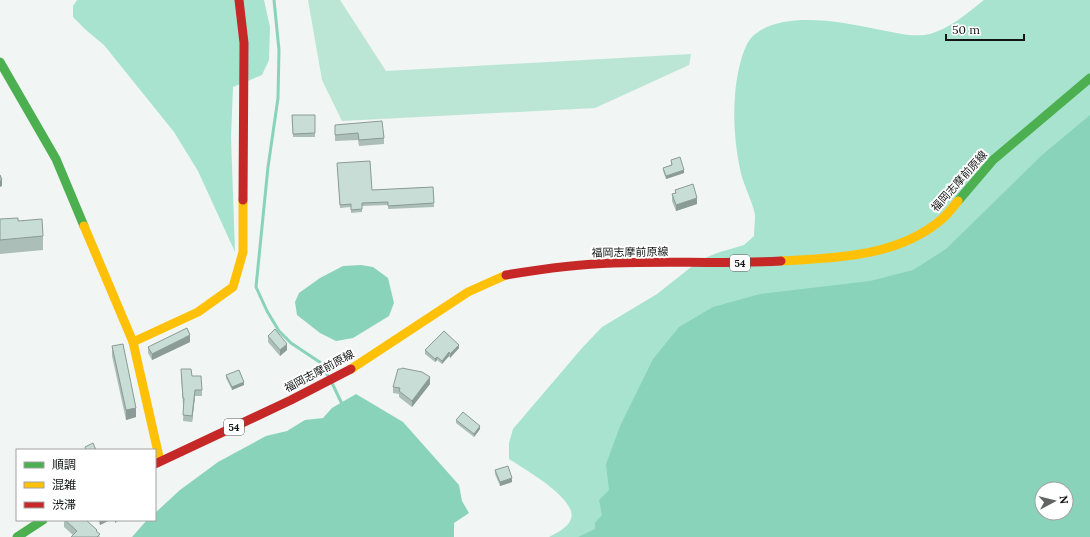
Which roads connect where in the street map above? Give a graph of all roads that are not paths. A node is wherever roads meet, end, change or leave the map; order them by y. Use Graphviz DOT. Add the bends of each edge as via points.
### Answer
graph roads {
  1 [pos="240,0"];
  2 [pos="0,62"];
  3 [pos="1090,78"];
  4 [pos="133,342"];
  5 [pos="155,449"];
  6 [pos="158,463"];
  7 [pos="41,521"];
  8 [pos="17,537"];
  1 -- 4 [label="main road" via="244,43 243,252 233,287 198,312"];
  2 -- 4 [label="main road" via="56,159"];
  3 -- 6 [label="main road, 福岡志摩前原線 / 54" via="993,160 942,219 922,234 901,243 845,257 742,263 613,263 548,268 505,275 468,292 351,369"];
  4 -- 5 [label="main road"];
  7 -- 8 [label="main road"];
}
